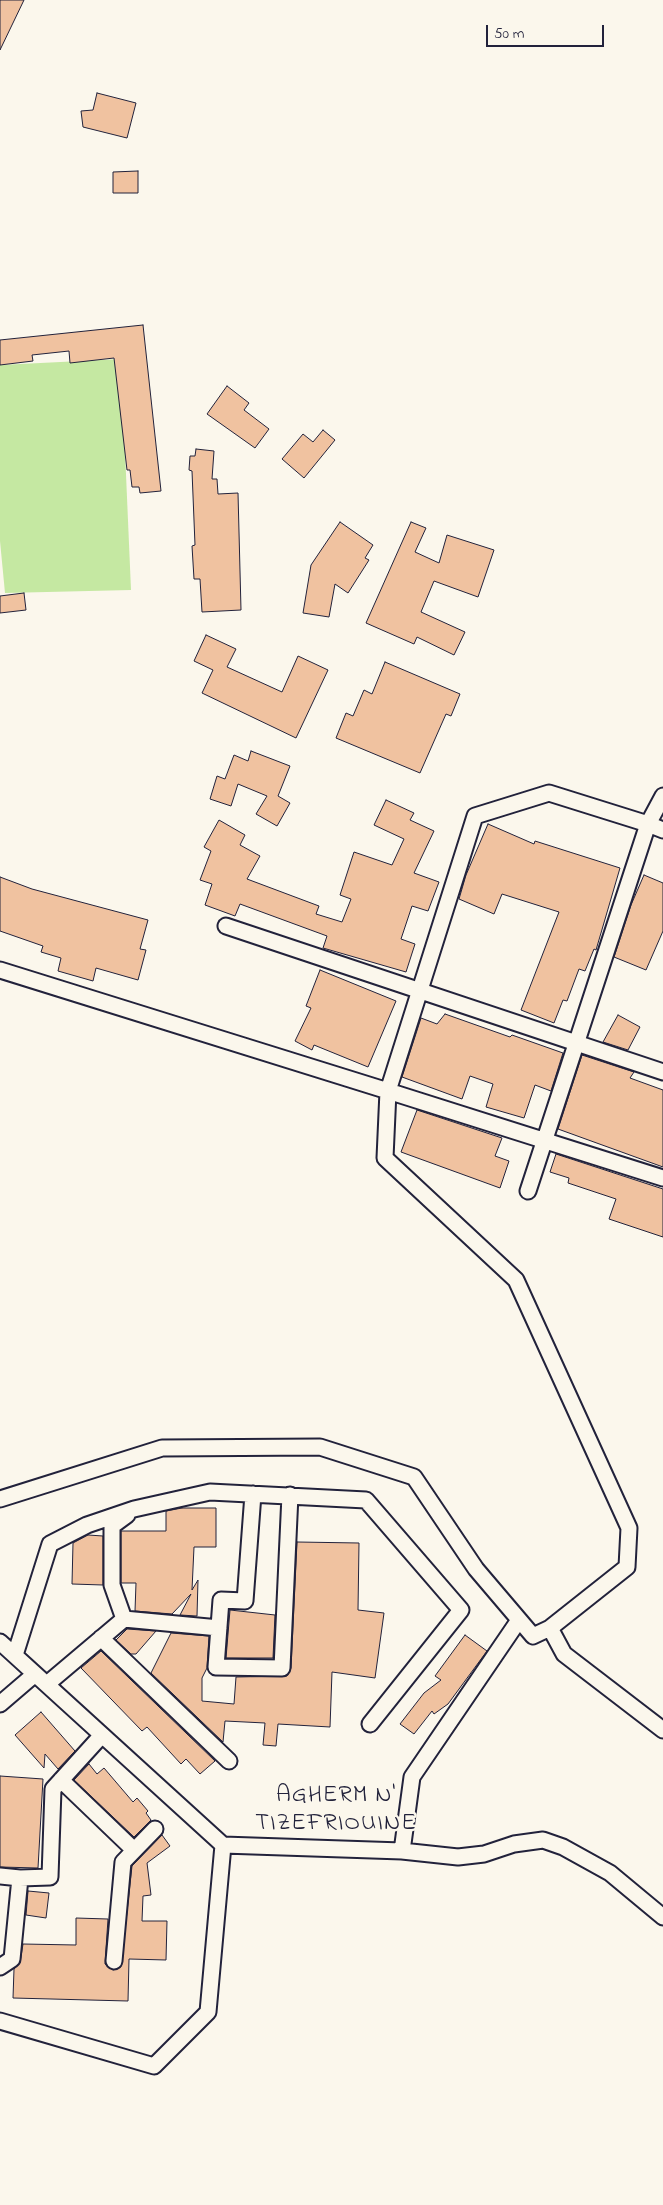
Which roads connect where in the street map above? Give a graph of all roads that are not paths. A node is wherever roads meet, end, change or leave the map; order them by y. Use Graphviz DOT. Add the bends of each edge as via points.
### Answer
graph roads {
  1 [pos="663,796"];
  2 [pos="648,824"];
  3 [pos="663,830"];
  4 [pos="226,926"];
  5 [pos="0,970"];
  6 [pos="420,991"];
  7 [pos="576,1043"];
  8 [pos="663,1072"];
  9 [pos="388,1092"];
  10 [pos="544,1141"];
  11 [pos="663,1178"];
  12 [pos="528,1191"];
  13 [pos="253,1494"];
  14 [pos="290,1495"];
  15 [pos="0,1499"];
  16 [pos="134,1509"];
  17 [pos="124,1619"];
  18 [pos="519,1620"];
  19 [pos="219,1628"];
  20 [pos="550,1628"];
  21 [pos="101,1638"];
  22 [pos="0,1642"];
  23 [pos="15,1656"];
  24 [pos="41,1680"];
  25 [pos="0,1704"];
  26 [pos="370,1724"];
  27 [pos="663,1730"];
  28 [pos="102,1735"];
  29 [pos="229,1761"];
  30 [pos="61,1780"];
  31 [pos="155,1829"];
  32 [pos="223,1845"];
  33 [pos="134,1850"];
  34 [pos="402,1851"];
  35 [pos="0,1876"];
  36 [pos="20,1878"];
  37 [pos="663,1916"];
  38 [pos="114,1962"];
  39 [pos="0,1967"];
  40 [pos="0,2009"];
  41 [pos="0,2020"];
  42 [pos="16,2025"];
  1 -- 2 [label="street"];
  2 -- 3 [label="street"];
  2 -- 6 [label="street" via="549,793 475,816"];
  2 -- 7 [label="street"];
  4 -- 6 [label="street"];
  5 -- 9 [label="street"];
  6 -- 7 [label="street"];
  6 -- 9 [label="street"];
  7 -- 8 [label="street"];
  7 -- 10 [label="street"];
  9 -- 10 [label="street"];
  9 -- 20 [label="street" via="385,1158 516,1280 629,1528 627,1567"];
  10 -- 11 [label="street"];
  10 -- 12 [label="street"];
  13 -- 14 [label="street"];
  13 -- 16 [label="street" via="210,1492"];
  13 -- 19 [label="street" via="245,1601 221,1600"];
  14 -- 19 [label="street" via="282,1668 216,1667"];
  14 -- 26 [label="street" via="366,1500 461,1610"];
  15 -- 18 [label="street" via="162,1448 320,1446 414,1477 476,1569"];
  16 -- 17 [label="street" via="112,1526 112,1585"];
  16 -- 23 [label="street" via="50,1544"];
  17 -- 19 [label="street"];
  17 -- 21 [label="street"];
  18 -- 20 [label="street" via="533,1636"];
  18 -- 34 [label="street" via="412,1777"];
  20 -- 27 [label="street" via="564,1654"];
  21 -- 24 [label="street"];
  21 -- 29 [label="street"];
  22 -- 23 [label="street"];
  23 -- 24 [label="street"];
  24 -- 25 [label="street"];
  24 -- 28 [label="street"];
  28 -- 30 [label="street"];
  28 -- 32 [label="street"];
  30 -- 33 [label="street"];
  30 -- 36 [label="street" via="54,1789 50,1877"];
  31 -- 33 [label="street"];
  32 -- 34 [label="street"];
  32 -- 42 [label="street" via="208,2012 154,2066"];
  33 -- 38 [label="street" via="123,1862"];
  34 -- 37 [label="street" via="458,1857 543,1840 563,1847 610,1874"];
  35 -- 36 [label="street"];
  36 -- 39 [label="street" via="12,1959"];
  40 -- 42 [label="street"];
  41 -- 42 [label="street"];
}
